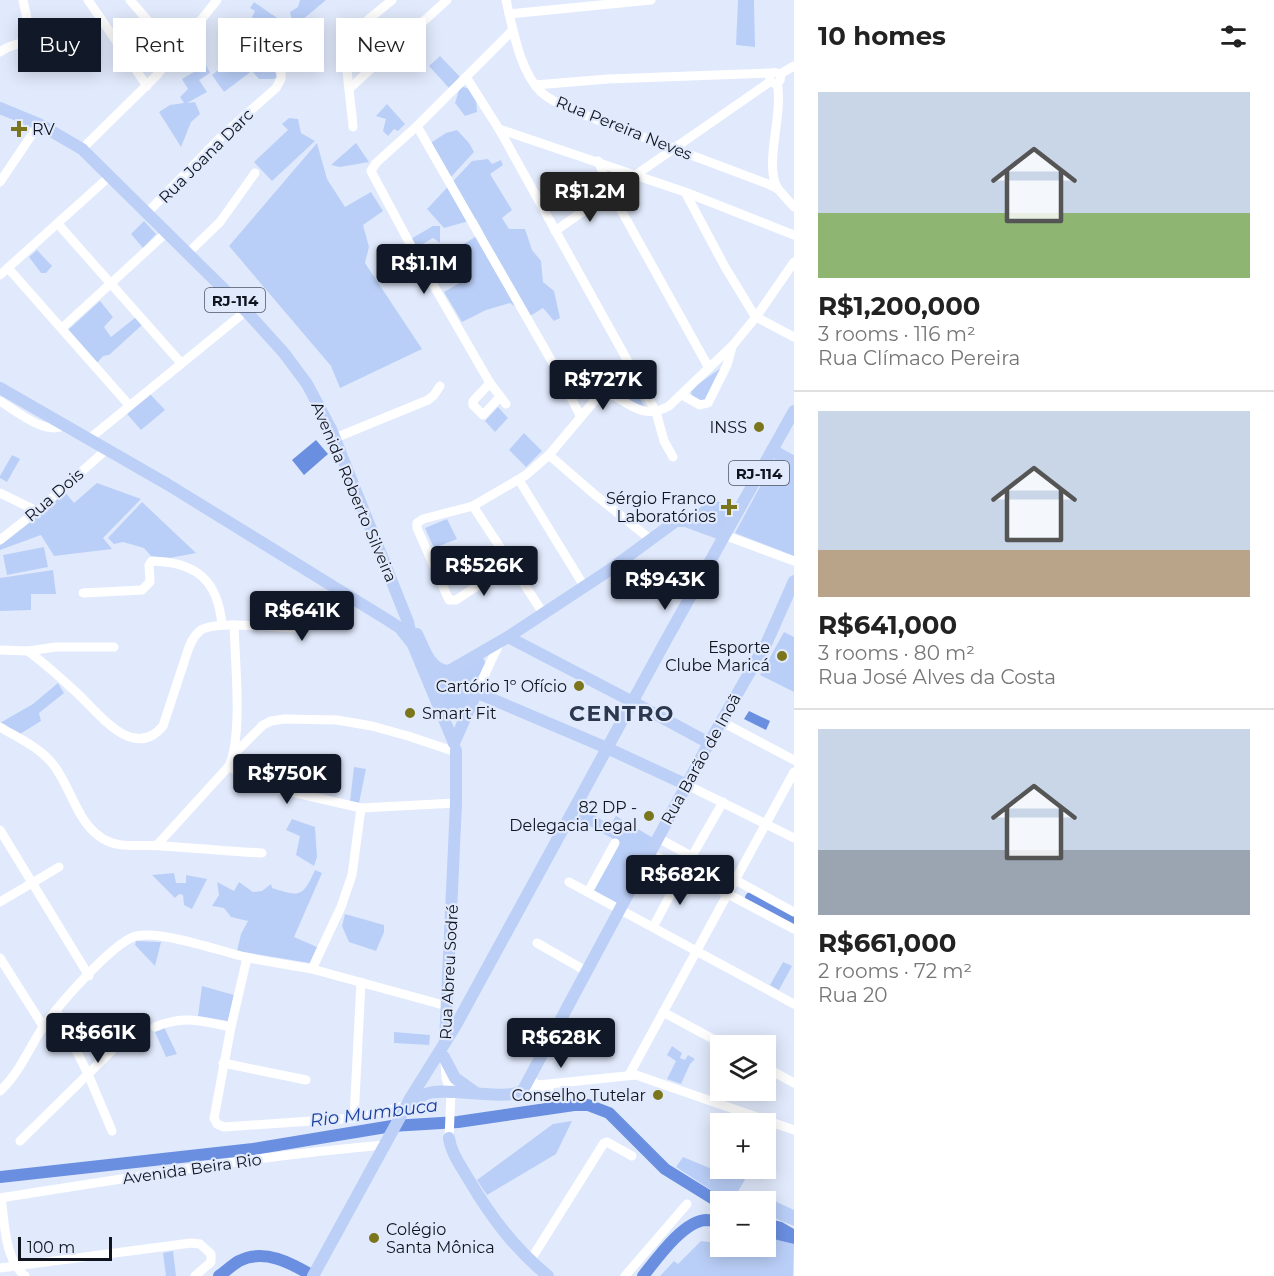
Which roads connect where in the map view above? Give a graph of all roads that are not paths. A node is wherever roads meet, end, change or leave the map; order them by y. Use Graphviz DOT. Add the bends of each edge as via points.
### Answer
graph roads {
  1 [pos="23,0"];
  2 [pos="88,0"];
  3 [pos="217,0"];
  4 [pos="392,0"];
  5 [pos="447,0"];
  6 [pos="506,0"];
  7 [pos="651,0"];
  8 [pos="135,2"];
  9 [pos="509,14"];
  10 [pos="148,18"];
  11 [pos="203,18"];
  12 [pos="512,31"];
  13 [pos="0,52"];
  14 [pos="794,66"];
  15 [pos="159,72"];
  16 [pos="281,72"];
  17 [pos="466,77"];
  18 [pos="772,77"];
  19 [pos="535,85"];
  20 [pos="147,86"];
  21 [pos="350,88"];
  22 [pos="0,108"];
  23 [pos="39,124"];
  24 [pos="417,126"];
  25 [pos="353,127"];
  26 [pos="498,129"];
  27 [pos="82,148"];
  28 [pos="672,149"];
  29 [pos="598,162"];
  30 [pos="255,173"];
  31 [pos="635,175"];
  32 [pos="772,175"];
  33 [pos="110,176"];
  34 [pos="761,181"];
  35 [pos="0,182"];
  36 [pos="778,189"];
  37 [pos="611,192"];
  38 [pos="685,192"];
  39 [pos="794,207"];
  40 [pos="147,213"];
  41 [pos="58,224"];
  42 [pos="555,231"];
  43 [pos="167,232"];
  44 [pos="794,236"];
  45 [pos="188,253"];
  46 [pos="794,262"];
  47 [pos="4,271"];
  48 [pos="111,283"];
  49 [pos="246,311"];
  50 [pos="756,317"];
  51 [pos="62,328"];
  52 [pos="794,337"];
  53 [pos="733,345"];
  54 [pos="627,362"];
  55 [pos="181,363"];
  56 [pos="710,368"];
  57 [pos="490,383"];
  58 [pos="440,386"];
  59 [pos="0,388"];
  60 [pos="604,389"];
  61 [pos="682,395"];
  62 [pos="0,401"];
  63 [pos="129,405"];
  64 [pos="794,411"];
  65 [pos="656,412"];
  66 [pos="581,417"];
  67 [pos="63,426"];
  68 [pos="335,438"];
  69 [pos="89,439"];
  70 [pos="107,449"];
  71 [pos="772,450"];
  72 [pos="549,455"];
  73 [pos="673,457"];
  74 [pos="794,462"];
  75 [pos="519,480"];
  76 [pos="0,493"];
  77 [pos="473,506"];
  78 [pos="37,511"];
  79 [pos="724,535"];
  80 [pos="650,539"];
  81 [pos="0,540"];
  82 [pos="794,561"];
  83 [pos="510,564"];
  84 [pos="794,580"];
  85 [pos="336,586"];
  86 [pos="584,586"];
  87 [pos="83,593"];
  88 [pos="543,613"];
  89 [pos="408,622"];
  90 [pos="222,625"];
  91 [pos="234,625"];
  92 [pos="504,640"];
  93 [pos="413,645"];
  94 [pos="114,647"];
  95 [pos="0,650"];
  96 [pos="28,651"];
  97 [pos="421,662"];
  98 [pos="477,692"];
  99 [pos="633,702"];
  100 [pos="722,722"];
  101 [pos="0,727"];
  102 [pos="237,733"];
  103 [pos="251,736"];
  104 [pos="709,744"];
  105 [pos="455,746"];
  106 [pos="608,748"];
  107 [pos="234,754"];
  108 [pos="794,760"];
  109 [pos="229,765"];
  110 [pos="794,772"];
  111 [pos="687,785"];
  112 [pos="723,802"];
  113 [pos="456,803"];
  114 [pos="361,808"];
  115 [pos="765,822"];
  116 [pos="0,830"];
  117 [pos="658,838"];
  118 [pos="794,838"];
  119 [pos="615,843"];
  120 [pos="157,845"];
  121 [pos="262,853"];
  122 [pos="650,853"];
  123 [pos="692,856"];
  124 [pos="59,867"];
  125 [pos="683,871"];
  126 [pos="735,880"];
  127 [pos="569,882"];
  128 [pos="32,883"];
  129 [pos="588,892"];
  130 [pos="728,893"];
  131 [pos="0,902"];
  132 [pos="620,909"];
  133 [pos="794,912"];
  134 [pos="653,927"];
  135 [pos="794,929"];
  136 [pos="537,943"];
  137 [pos="696,950"];
  138 [pos="247,958"];
  139 [pos="2,965"];
  140 [pos="312,969"];
  141 [pos="586,971"];
  142 [pos="89,976"];
  143 [pos="362,982"];
  144 [pos="794,1004"];
  145 [pos="447,1006"];
  146 [pos="56,1010"];
  147 [pos="663,1012"];
  148 [pos="144,1019"];
  149 [pos="43,1026"];
  150 [pos="155,1027"];
  151 [pos="231,1027"];
  152 [pos="710,1037"];
  153 [pos="445,1043"];
  154 [pos="444,1057"];
  155 [pos="223,1063"];
  156 [pos="776,1073"];
  157 [pos="88,1074"];
  158 [pos="629,1075"];
  159 [pos="531,1077"];
  160 [pos="306,1080"];
  161 [pos="586,1080"];
  162 [pos="794,1083"];
  163 [pos="0,1091"];
  164 [pos="519,1093"];
  165 [pos="477,1094"];
  166 [pos="451,1098"];
  167 [pos="407,1109"];
  168 [pos="354,1118"];
  169 [pos="794,1130"];
  170 [pos="112,1131"];
  171 [pos="449,1138"];
  172 [pos="20,1141"];
  173 [pos="390,1141"];
  174 [pos="632,1156"];
  175 [pos="0,1198"];
  176 [pos="687,1204"];
  177 [pos="530,1261"];
  178 [pos="15,1266"];
  179 [pos="0,1268"];
  180 [pos="319,1272"];
  181 [pos="25,1276"];
  182 [pos="195,1276"];
  183 [pos="548,1276"];
  184 [pos="625,1276"];
  1 -- 13 [label="street" via="27,36 23,42"];
  2 -- 20 [label="street"];
  3 -- 11 [label="street"];
  4 -- 21 [label="street" via="350,40 346,57"];
  5 -- 21 [label="street"];
  6 -- 9 [label="street, Rua Pereira Neves"];
  7 -- 9 [label="street"];
  8 -- 10 [label="street"];
  9 -- 12 [label="street, Rua Pereira Neves"];
  12 -- 17 [label="street"];
  12 -- 19 [label="street, Rua Pereira Neves"];
  14 -- 18 [label="street"];
  15 -- 20 [label="street"];
  16 -- 40 [label="street, Rua Joana Darc" via="276,88 225,133"];
  17 -- 24 [label="street"];
  17 -- 26 [label="street"];
  18 -- 19 [label="street" via="619,78"];
  18 -- 28 [label="street"];
  18 -- 32 [label="street" via="778,92"];
  19 -- 28 [label="street, Rua Pereira Neves" via="560,104"];
  20 -- 27 [label="street"];
  21 -- 25 [label="street"];
  22 -- 23 [label="main road, Avenida Roberto Silveira / RJ-114"];
  23 -- 27 [label="main road, Avenida Roberto Silveira / RJ-114"];
  23 -- 35 [label="street"];
  24 -- 57 [label="street" via="371,171"];
  24 -- 66 [label="street"];
  26 -- 29 [label="street"];
  26 -- 42 [label="street"];
  27 -- 33 [label="main road, Avenida Roberto Silveira / RJ-114"];
  28 -- 31 [label="street"];
  28 -- 34 [label="street, Rua Pereira Neves"];
  29 -- 31 [label="street"];
  29 -- 37 [label="street"];
  30 -- 45 [label="street" via="220,222"];
  31 -- 37 [label="street"];
  31 -- 38 [label="street"];
  32 -- 34 [label="street"];
  32 -- 36 [label="street"];
  33 -- 40 [label="main road, Avenida Roberto Silveira / RJ-114"];
  33 -- 41 [label="street"];
  34 -- 36 [label="street, Rua Pereira Neves"];
  36 -- 39 [label="street, Rua Pereira Neves"];
  37 -- 42 [label="street"];
  37 -- 56 [label="street"];
  38 -- 44 [label="street"];
  38 -- 50 [label="street"];
  40 -- 43 [label="main road, Avenida Roberto Silveira / RJ-114"];
  41 -- 47 [label="street"];
  41 -- 48 [label="street"];
  42 -- 54 [label="street"];
  43 -- 45 [label="main road, Avenida Roberto Silveira / RJ-114"];
  43 -- 48 [label="street"];
  45 -- 49 [label="main road, Avenida Roberto Silveira / RJ-114"];
  46 -- 50 [label="street"];
  47 -- 51 [label="street"];
  48 -- 51 [label="street"];
  48 -- 55 [label="street"];
  49 -- 55 [label="street"];
  49 -- 68 [label="main road, Avenida Roberto Silveira / RJ-114" via="301,375"];
  50 -- 52 [label="street"];
  50 -- 53 [label="street"];
  51 -- 63 [label="street"];
  53 -- 56 [label="street"];
  53 -- 61 [label="street" via="708,403 700,405"];
  54 -- 60 [label="street"];
  54 -- 65 [label="street"];
  55 -- 63 [label="street"];
  56 -- 61 [label="street"];
  57 -- 57 [label="street" via="502,401 483,415 473,401"];
  58 -- 68 [label="street" via="428,400"];
  59 -- 67 [label="main road"];
  60 -- 65 [label="street" via="640,411"];
  60 -- 66 [label="street"];
  61 -- 65 [label="street"];
  62 -- 67 [label="street" via="47,429"];
  63 -- 69 [label="street"];
  64 -- 71 [label="main road, RJ-114"];
  65 -- 73 [label="street"];
  66 -- 72 [label="street"];
  67 -- 69 [label="main road"];
  68 -- 89 [label="main road, Avenida Roberto Silveira / RJ-114"];
  69 -- 70 [label="main road"];
  70 -- 78 [label="street, Rua Dois"];
  70 -- 85 [label="main road"];
  71 -- 74 [label="main road"];
  71 -- 79 [label="main road, RJ-114"];
  72 -- 75 [label="street"];
  72 -- 80 [label="street"];
  75 -- 77 [label="street"];
  75 -- 86 [label="street"];
  76 -- 78 [label="street"];
  77 -- 83 [label="street"];
  77 -- 83 [label="street" via="418,521 417,528 447,598 456,600"];
  78 -- 81 [label="street, Rua Dois"];
  79 -- 80 [label="main road" via="681,520"];
  79 -- 82 [label="street"];
  79 -- 99 [label="main road, RJ-114"];
  80 -- 86 [label="main road"];
  83 -- 88 [label="street"];
  84 -- 100 [label="main road, Rua Barão de Inoã" via="767,642"];
  85 -- 91 [label="street" via="307,627"];
  85 -- 93 [label="main road" via="396,626"];
  86 -- 88 [label="main road"];
  87 -- 90 [label="street" via="142,590 150,582 152,561 180,565 197,572 209,585 220,604"];
  88 -- 92 [label="main road"];
  89 -- 92 [label="main road, Avenida Roberto Silveira / RJ-114" via="435,666 443,671 456,669"];
  89 -- 93 [label="main road, Avenida Roberto Silveira / RJ-114"];
  90 -- 91 [label="street"];
  90 -- 96 [label="street" via="202,630 193,639 166,720 159,730 143,738 130,737 112,727"];
  91 -- 102 [label="street"];
  92 -- 98 [label="street, Rua Abreu Sodré"];
  92 -- 99 [label="main road"];
  93 -- 97 [label="main road, Avenida Roberto Silveira / RJ-114"];
  94 -- 96 [label="street"];
  95 -- 96 [label="street"];
  97 -- 98 [label="main road" via="433,674"];
  97 -- 105 [label="main road, Avenida Roberto Silveira / RJ-114"];
  98 -- 105 [label="main road, Rua Abreu Sodré"];
  98 -- 106 [label="main road"];
  99 -- 104 [label="main road"];
  99 -- 106 [label="main road"];
  100 -- 104 [label="main road, Rua Barão de Inoã"];
  100 -- 108 [label="street"];
  101 -- 120 [label="street" via="44,754 55,766 83,817 100,837 116,844"];
  102 -- 103 [label="street"];
  102 -- 107 [label="street"];
  103 -- 105 [label="street" via="271,721 337,720 390,730 447,750"];
  103 -- 107 [label="street"];
  104 -- 111 [label="main road, Rua Barão de Inoã"];
  105 -- 113 [label="main road, Rua Abreu Sodré"];
  106 -- 111 [label="main road"];
  106 -- 153 [label="main road"];
  107 -- 109 [label="street"];
  109 -- 114 [label="street" via="270,787"];
  109 -- 120 [label="street"];
  110 -- 115 [label="street"];
  111 -- 112 [label="street"];
  111 -- 117 [label="main road, Rua Barão de Inoã"];
  112 -- 115 [label="street"];
  112 -- 123 [label="street"];
  113 -- 114 [label="street"];
  113 -- 145 [label="main road, Rua Abreu Sodré"];
  114 -- 140 [label="street" via="352,875"];
  115 -- 118 [label="street"];
  115 -- 126 [label="street"];
  116 -- 128 [label="street"];
  117 -- 122 [label="main road, Rua Barão de Inoã"];
  117 -- 123 [label="street"];
  119 -- 129 [label="street"];
  120 -- 121 [label="street"];
  122 -- 125 [label="street"];
  122 -- 132 [label="main road, Rua Barão de Inoã"];
  123 -- 126 [label="street"];
  124 -- 128 [label="street"];
  125 -- 130 [label="street"];
  125 -- 134 [label="street"];
  126 -- 130 [label="street"];
  126 -- 133 [label="street"];
  127 -- 129 [label="street"];
  128 -- 131 [label="street"];
  128 -- 142 [label="street"];
  129 -- 132 [label="street"];
  130 -- 135 [label="street"];
  130 -- 137 [label="street"];
  132 -- 134 [label="street"];
  132 -- 141 [label="main road, Rua Barão de Inoã"];
  134 -- 137 [label="street"];
  136 -- 141 [label="street"];
  137 -- 144 [label="street"];
  137 -- 147 [label="street"];
  138 -- 140 [label="street"];
  138 -- 142 [label="street" via="145,935 124,941"];
  138 -- 151 [label="street"];
  139 -- 149 [label="street"];
  140 -- 143 [label="street"];
  141 -- 159 [label="main road, Rua Barão de Inoã"];
  142 -- 146 [label="street"];
  143 -- 145 [label="street"];
  143 -- 168 [label="street"];
  145 -- 153 [label="main road, Rua Abreu Sodré"];
  146 -- 149 [label="street"];
  146 -- 157 [label="street"];
  147 -- 152 [label="street"];
  147 -- 158 [label="street"];
  148 -- 157 [label="street"];
  149 -- 163 [label="street" via="20,1067"];
  150 -- 151 [label="street" via="188,1019"];
  151 -- 155 [label="street"];
  153 -- 154 [label="street, Rua Abreu Sodré"];
  153 -- 167 [label="main road"];
  154 -- 165 [label="main road" via="455,1078"];
  154 -- 166 [label="street, Rua Abreu Sodré"];
  155 -- 160 [label="street"];
  155 -- 168 [label="street" via="214,1118 224,1127"];
  156 -- 162 [label="street"];
  157 -- 170 [label="street"];
  157 -- 172 [label="street"];
  158 -- 161 [label="street"];
  158 -- 169 [label="street"];
  159 -- 161 [label="street" via="539,1085"];
  159 -- 164 [label="main road, Rua Barão de Inoã"];
  161 -- 164 [label="street"];
  164 -- 165 [label="main road"];
  165 -- 166 [label="main road"];
  166 -- 167 [label="main road" via="434,1091"];
  166 -- 171 [label="street, Rua Abreu Sodré"];
  167 -- 168 [label="street"];
  167 -- 173 [label="main road"];
  171 -- 177 [label="main road, Rua Abreu Sodré" via="452,1151 492,1216"];
  173 -- 175 [label="street, Avenida Beira Rio"];
  173 -- 180 [label="main road"];
  174 -- 177 [label="street" via="604,1143"];
  175 -- 178 [label="street"];
  176 -- 184 [label="street"];
  177 -- 183 [label="main road, Rua Abreu Sodré"];
  178 -- 179 [label="street"];
  178 -- 181 [label="street"];
  178 -- 182 [label="street" via="191,1243 200,1244 211,1254 211,1262"];
}
